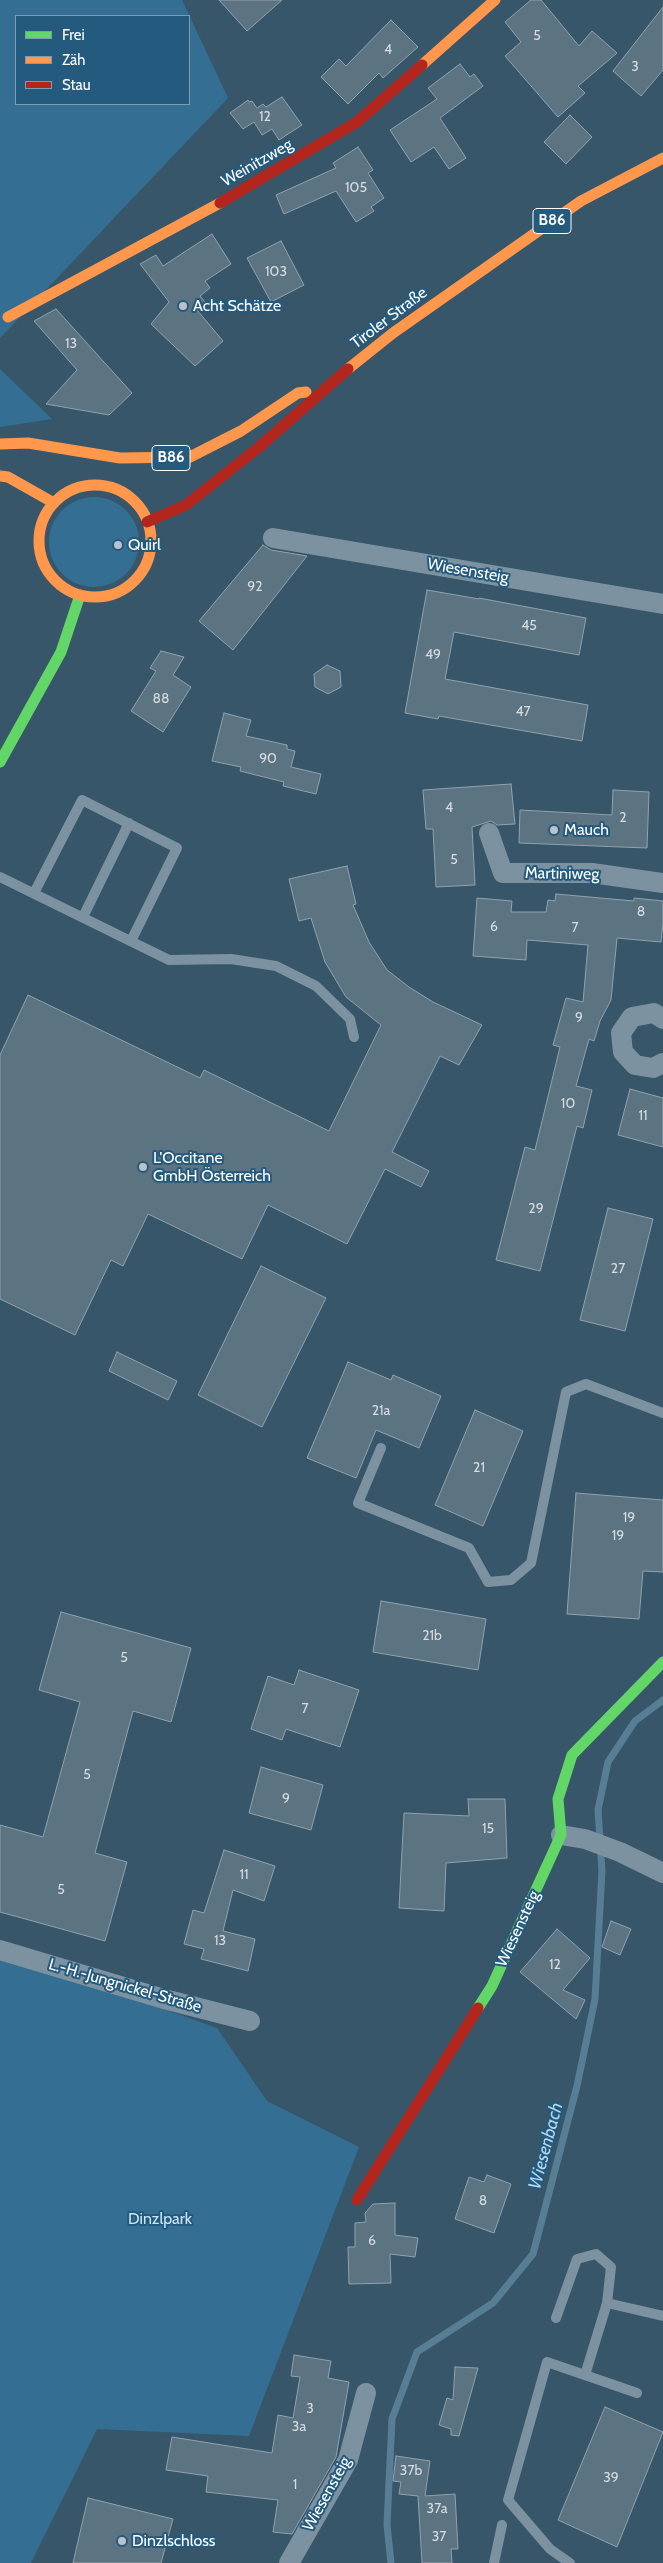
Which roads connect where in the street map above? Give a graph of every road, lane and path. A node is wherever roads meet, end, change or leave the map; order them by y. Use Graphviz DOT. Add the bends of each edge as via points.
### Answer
graph roads {
  1 [pos="495,0"];
  2 [pos="663,158"];
  3 [pos="8,317"];
  4 [pos="324,389"];
  5 [pos="0,444"];
  6 [pos="0,476"];
  7 [pos="54,503"];
  8 [pos="148,522"];
  9 [pos="273,538"];
  10 [pos="80,596"];
  11 [pos="663,604"];
  12 [pos="0,762"];
  13 [pos="129,823"];
  14 [pos="489,834"];
  15 [pos="0,877"];
  16 [pos="663,883"];
  17 [pos="34,893"];
  18 [pos="83,917"];
  19 [pos="131,941"];
  20 [pos="663,1019"];
  21 [pos="354,1037"];
  22 [pos="663,1063"];
  23 [pos="663,1413"];
  24 [pos="381,1448"];
  25 [pos="663,1662"];
  26 [pos="561,1835"];
  27 [pos="663,1872"];
  28 [pos="0,1950"];
  29 [pos="250,2021"];
  30 [pos="357,2200"];
  31 [pos="607,2303"];
  32 [pos="663,2316"];
  33 [pos="556,2318"];
  34 [pos="585,2375"];
  35 [pos="366,2393"];
  36 [pos="637,2393"];
  37 [pos="502,2525"];
  38 [pos="289,2563"];
  39 [pos="494,2563"];
  40 [pos="570,2563"];
  1 -- 3 [label="main road, Weinitzweg" via="357,122 259,182"];
  2 -- 4 [label="main road, Tiroler Straße / B86" via="581,201 394,333"];
  4 -- 5 [label="main road, B86" via="298,393 241,431 190,457 120,458 28,443"];
  4 -- 8 [label="main road, Tiroler Straße / B86" via="258,448 186,505"];
  6 -- 7 [label="main road" via="8,477"];
  7 -- 8 [label="main road" via="68,492 86,486 102,486 129,497"];
  7 -- 10 [label="main road" via="39,533 40,553 53,578"];
  8 -- 10 [label="main road" via="150,552 140,575 116,593 101,597"];
  9 -- 11 [label="street, Wiesensteig"];
  10 -- 12 [label="main road" via="62,652"];
  13 -- 17 [label="lane" via="82,800"];
  13 -- 18 [label="lane"];
  13 -- 19 [label="lane" via="177,848"];
  14 -- 16 [label="street, Martiniweg" via="503,873 592,872"];
  15 -- 17 [label="lane"];
  17 -- 18 [label="lane"];
  18 -- 19 [label="lane"];
  19 -- 21 [label="lane" via="169,960 231,959 276,966 316,986 350,1019"];
  20 -- 22 [label="street" via="654,1013 632,1017 621,1033 623,1052 635,1065 653,1068"];
  23 -- 24 [label="lane" via="586,1384 566,1392 532,1563 511,1580 488,1582 469,1548 358,1503"];
  25 -- 26 [label="main road, Wiesensteig" via="572,1756 558,1800"];
  26 -- 27 [label="street" via="584,1839 620,1852"];
  26 -- 30 [label="main road, Wiesensteig" via="492,1986"];
  28 -- 29 [label="street, L.-H.-Jungnickel-Straße"];
  31 -- 32 [label="lane"];
  31 -- 33 [label="lane" via="611,2267 596,2254 577,2259"];
  31 -- 34 [label="lane"];
  34 -- 36 [label="lane"];
  34 -- 40 [label="lane" via="547,2362 508,2500 550,2549"];
  35 -- 38 [label="street, Wiesensteig" via="348,2460"];
  37 -- 39 [label="lane"];
}
